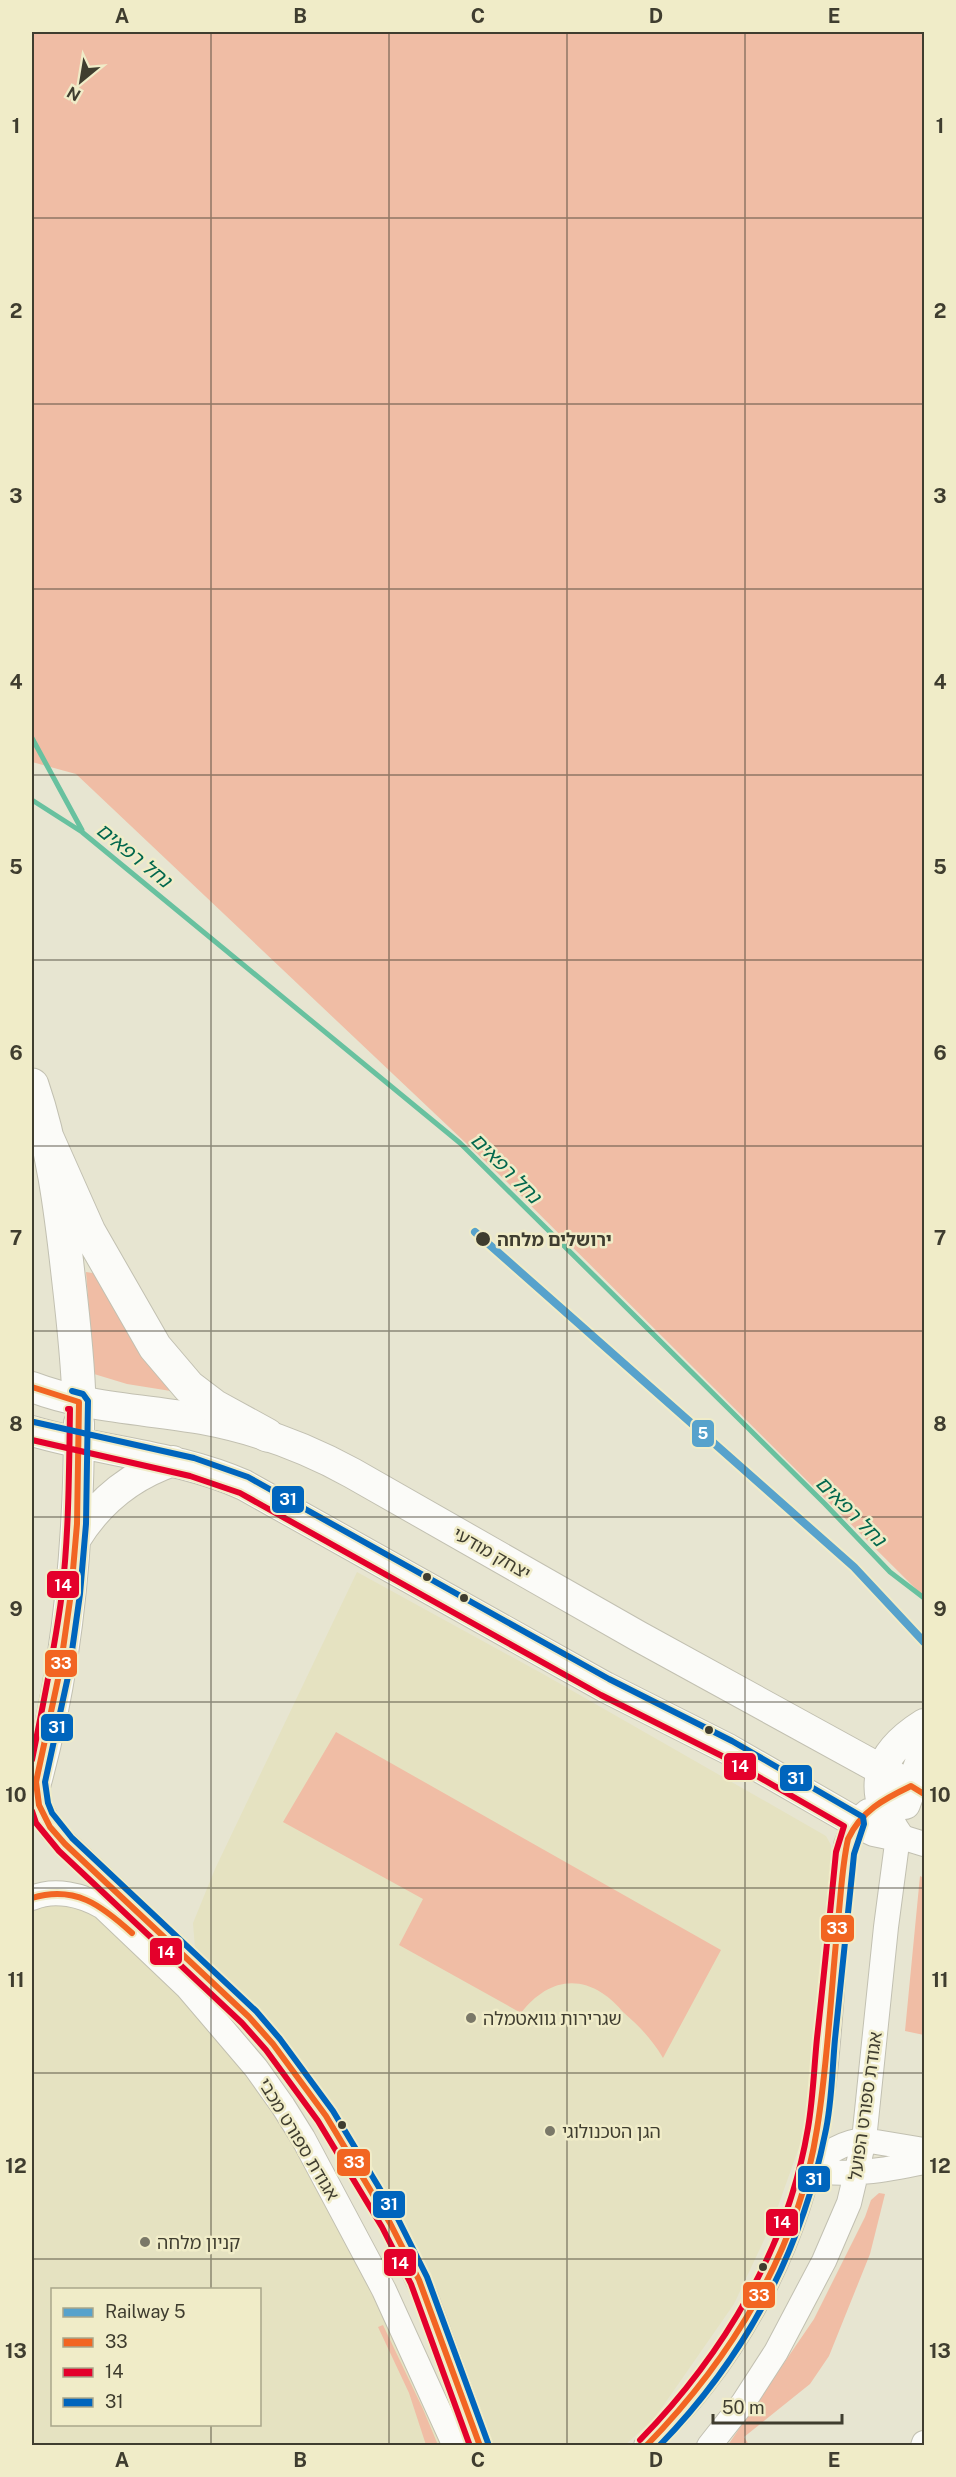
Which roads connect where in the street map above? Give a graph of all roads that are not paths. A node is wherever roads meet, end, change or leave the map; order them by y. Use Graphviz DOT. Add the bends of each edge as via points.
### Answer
graph roads {
  1 [pos="32,1085"];
  2 [pos="45,1133"];
  3 [pos="32,1387"];
  4 [pos="79,1402"];
  5 [pos="32,1431"];
  6 [pos="267,1435"];
  7 [pos="79,1444"];
  8 [pos="174,1461"];
  9 [pos="75,1540"];
  10 [pos="924,1724"];
  11 [pos="924,1752"];
  12 [pos="881,1769"];
  13 [pos="34,1790"];
  14 [pos="918,1790"];
  15 [pos="881,1803"];
  16 [pos="855,1822"];
  17 [pos="911,1840"];
  18 [pos="32,1898"];
  19 [pos="864,2140"];
  20 [pos="924,2150"];
  21 [pos="924,2162"];
  22 [pos="808,2170"];
  23 [pos="858,2172"];
  24 [pos="455,2445"];
  25 [pos="480,2445"];
  26 [pos="646,2445"];
  27 [pos="709,2445"];
  1 -- 2 [label="highway"];
  2 -- 4 [label="highway" via="62,1220"];
  2 -- 6 [label="highway" via="93,1241 154,1347 189,1387 214,1406"];
  3 -- 4 [label="main road, יצחק מודעי"];
  4 -- 6 [label="main road, יצחק מודעי" via="200,1419"];
  4 -- 7 [label="main road"];
  5 -- 7 [label="main road"];
  6 -- 12 [label="main road, יצחק מודעי" via="352,1473"];
  7 -- 8 [label="main road"];
  7 -- 9 [label="main road"];
  8 -- 9 [label="main road" via="146,1472 106,1500"];
  8 -- 16 [label="main road" via="222,1475 265,1496"];
  9 -- 13 [label="main road" via="60,1670"];
  10 -- 12 [label="main road" via="894,1749"];
  11 -- 14 [label="main road"];
  12 -- 14 [label="main road, יצחק מודעי"];
  12 -- 15 [label="main road"];
  13 -- 25 [label="street, אגודת ספורט מכבי" via="52,1830 249,2017 327,2116 419,2280"];
  14 -- 15 [label="street"];
  14 -- 17 [label="main road"];
  15 -- 16 [label="street"];
  15 -- 17 [label="main road"];
  16 -- 17 [label="main road"];
  16 -- 22 [label="street" via="845,1853 821,2097"];
  17 -- 19 [label="street, אגודת ספורט הפועל" via="886,1927"];
  18 -- 24 [label="street, אגודת ספורט מכבי" via="71,1894 103,1907 187,1987 256,2068 303,2138 384,2290"];
  19 -- 20 [label="street"];
  19 -- 22 [label="street" via="839,2147"];
  19 -- 23 [label="street, אגודת ספורט הפועל"];
  21 -- 23 [label="street"];
  22 -- 23 [label="street"];
  22 -- 26 [label="street" via="779,2254 744,2324 700,2387"];
  23 -- 27 [label="street, אגודת ספורט הפועל" via="840,2226 788,2331 743,2403"];
}
